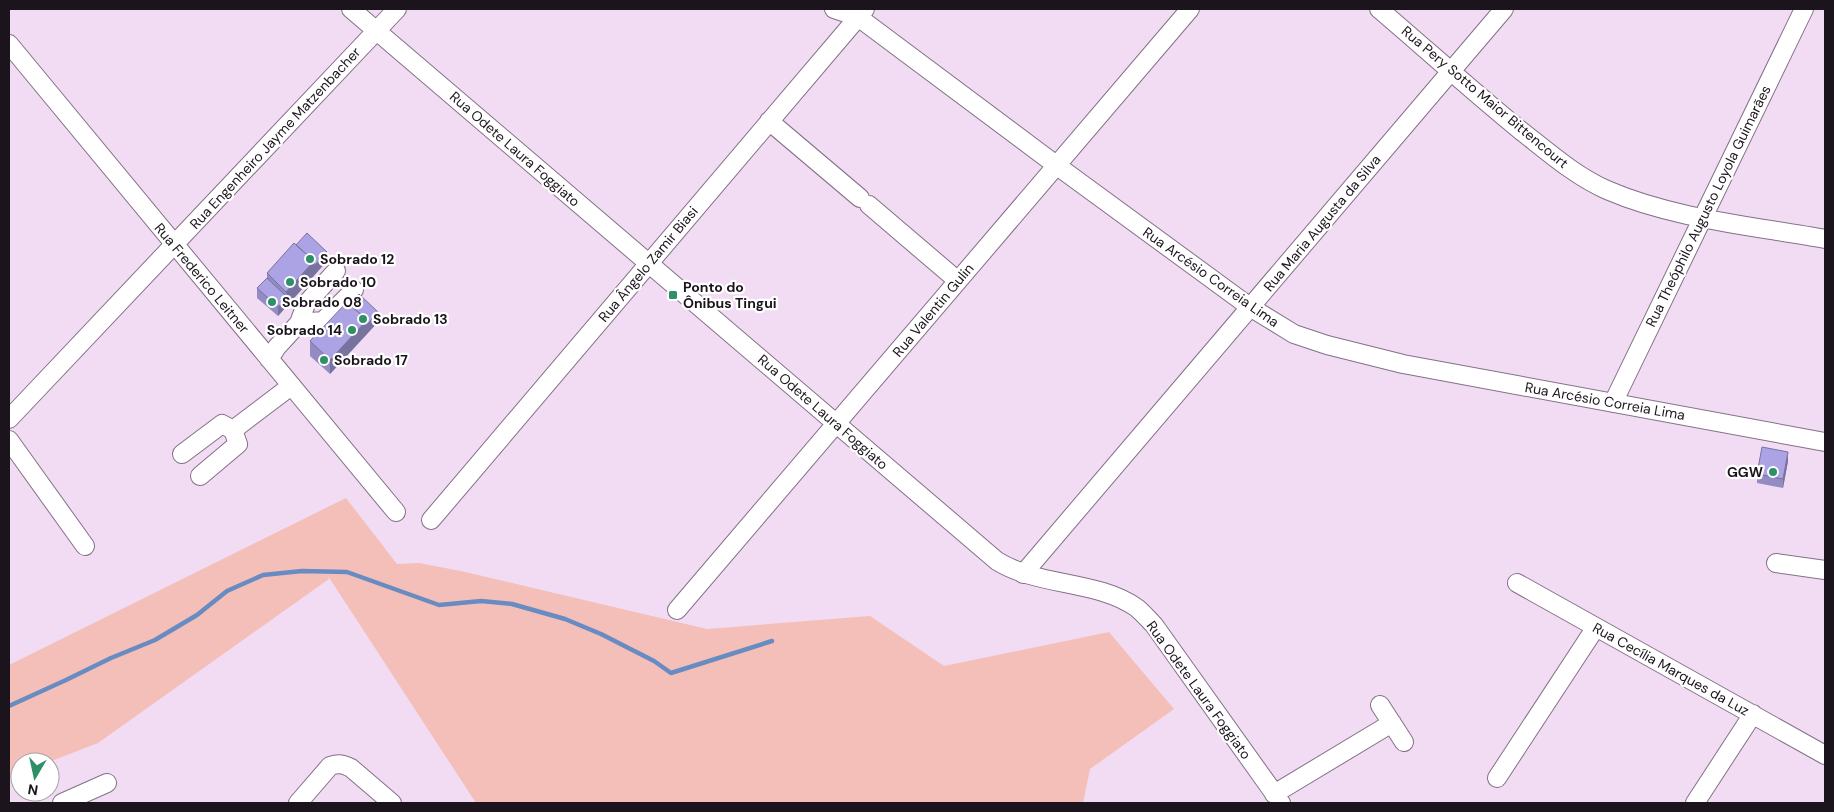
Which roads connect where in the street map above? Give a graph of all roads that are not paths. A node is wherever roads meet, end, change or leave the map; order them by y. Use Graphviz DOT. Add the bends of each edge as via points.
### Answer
graph roads {
  1 [pos="351,9"];
  2 [pos="397,9"];
  3 [pos="834,9"];
  4 [pos="1190,9"];
  5 [pos="1379,9"];
  6 [pos="1504,9"];
  7 [pos="1804,9"];
  8 [pos="862,13"];
  9 [pos="376,30"];
  10 [pos="9,44"];
  11 [pos="1451,71"];
  12 [pos="769,121"];
  13 [pos="1056,165"];
  14 [pos="1703,217"];
  15 [pos="1825,239"];
  16 [pos="174,244"];
  17 [pos="649,263"];
  18 [pos="336,272"];
  19 [pos="958,281"];
  20 [pos="354,290"];
  21 [pos="1250,307"];
  22 [pos="300,323"];
  23 [pos="269,359"];
  24 [pos="291,386"];
  25 [pos="1613,403"];
  26 [pos="9,419"];
  27 [pos="836,424"];
  28 [pos="233,430"];
  29 [pos="9,440"];
  30 [pos="1825,442"];
  31 [pos="182,454"];
  32 [pos="200,476"];
  33 [pos="396,512"];
  34 [pos="431,520"];
  35 [pos="85,546"];
  36 [pos="1776,563"];
  37 [pos="1825,570"];
  38 [pos="1023,574"];
  39 [pos="1517,583"];
  40 [pos="677,610"];
  41 [pos="1596,627"];
  42 [pos="1380,705"];
  43 [pos="1753,714"];
  44 [pos="1392,723"];
  45 [pos="1404,742"];
  46 [pos="1825,755"];
  47 [pos="1497,778"];
  48 [pos="107,783"];
  49 [pos="1278,798"];
  50 [pos="62,803"];
  51 [pos="298,803"];
  52 [pos="392,803"];
  53 [pos="1695,803"];
  1 -- 9 [label="street, Rua Odete Laura Foggiato"];
  2 -- 9 [label="street, Rua Engenheiro Jayme Matzenbacher"];
  3 -- 8 [label="street, Rua Arcésio Correia Lima"];
  4 -- 13 [label="street, Rua Valentin Gulin"];
  5 -- 11 [label="street, Rua Pery Sotto Maior Bittencourt"];
  6 -- 11 [label="street, Rua Maria Augusta da Silva"];
  7 -- 14 [label="street, Rua Theóphilo Augusto Loyola Guimarães"];
  8 -- 12 [label="street, Rua Ângelo Zamir Biasi"];
  8 -- 13 [label="street, Rua Arcésio Correia Lima"];
  9 -- 16 [label="street, Rua Engenheiro Jayme Matzenbacher"];
  9 -- 17 [label="street, Rua Odete Laura Foggiato"];
  10 -- 16 [label="street, Rua Frederico Leitner"];
  11 -- 14 [label="street, Rua Pery Sotto Maior Bittencourt" via="1537,143 1598,185 1633,200"];
  11 -- 21 [label="street, Rua Maria Augusta da Silva"];
  12 -- 17 [label="street, Rua Ângelo Zamir Biasi"];
  12 -- 19 [label="street"];
  13 -- 19 [label="street, Rua Valentin Gulin"];
  13 -- 21 [label="street, Rua Arcésio Correia Lima"];
  14 -- 15 [label="street, Rua Pery Sotto Maior Bittencourt"];
  14 -- 25 [label="street, Rua Theóphilo Augusto Loyola Guimarães"];
  16 -- 23 [label="street, Rua Frederico Leitner"];
  16 -- 26 [label="street, Rua Engenheiro Jayme Matzenbacher"];
  17 -- 27 [label="street, Rua Odete Laura Foggiato"];
  17 -- 34 [label="street, Rua Ângelo Zamir Biasi"];
  18 -- 22 [label="street" via="306,304"];
  19 -- 27 [label="street, Rua Valentin Gulin"];
  20 -- 22 [label="street" via="323,321"];
  21 -- 25 [label="street, Rua Arcésio Correia Lima" via="1294,334 1364,356"];
  21 -- 38 [label="street, Rua Maria Augusta da Silva"];
  22 -- 23 [label="street"];
  23 -- 24 [label="street, Rua Frederico Leitner"];
  24 -- 28 [label="street"];
  24 -- 33 [label="street, Rua Frederico Leitner"];
  25 -- 30 [label="street, Rua Arcésio Correia Lima"];
  27 -- 38 [label="street, Rua Odete Laura Foggiato" via="997,561"];
  27 -- 40 [label="street, Rua Valentin Gulin"];
  28 -- 31 [label="street" via="222,424"];
  28 -- 32 [label="street" via="238,444"];
  29 -- 35 [label="street"];
  36 -- 37 [label="street"];
  38 -- 49 [label="street, Rua Odete Laura Foggiato" via="1091,590 1136,608 1154,625"];
  39 -- 41 [label="street, Rua Cecília Marques da Luz"];
  41 -- 43 [label="street, Rua Cecília Marques da Luz"];
  41 -- 47 [label="street"];
  42 -- 44 [label="street"];
  43 -- 46 [label="street, Rua Cecília Marques da Luz"];
  43 -- 53 [label="street"];
  44 -- 45 [label="street"];
  44 -- 49 [label="street"];
  48 -- 50 [label="street"];
  51 -- 52 [label="street" via="330,766 338,763 351,768"];
}
